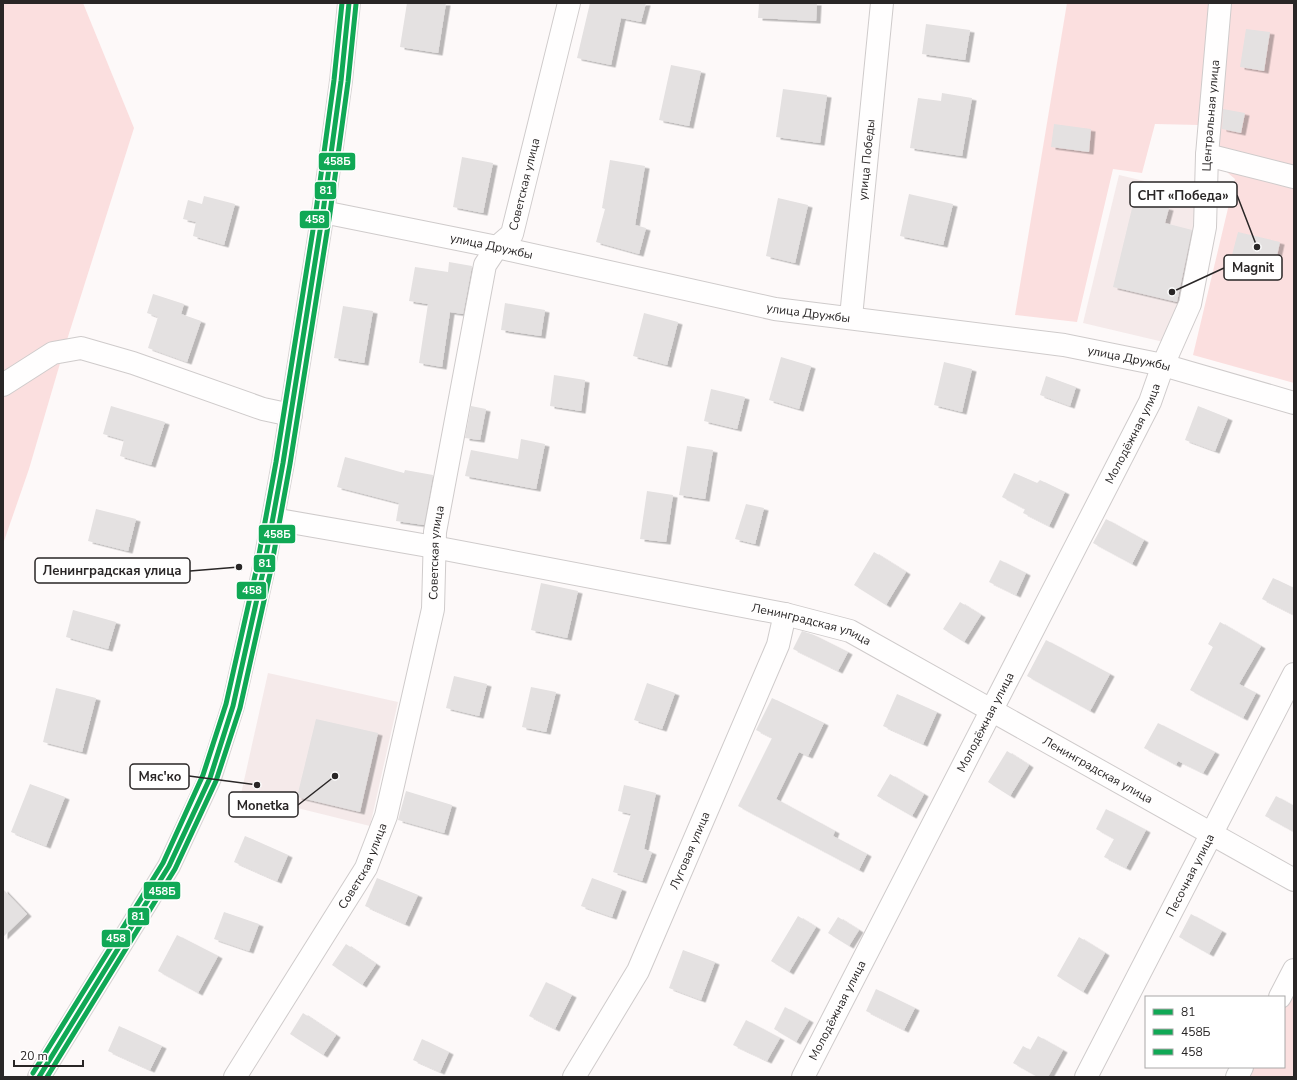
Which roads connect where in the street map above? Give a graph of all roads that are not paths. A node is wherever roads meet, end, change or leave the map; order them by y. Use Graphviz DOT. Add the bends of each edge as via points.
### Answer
graph roads {
  1 [pos="349,3"];
  2 [pos="569,3"];
  3 [pos="882,3"];
  4 [pos="1220,3"];
  5 [pos="1207,155"];
  6 [pos="1294,176"];
  7 [pos="323,212"];
  8 [pos="497,247"];
  9 [pos="851,317"];
  10 [pos="1163,365"];
  11 [pos="3,385"];
  12 [pos="1294,403"];
  13 [pos="291,415"];
  14 [pos="273,519"];
  15 [pos="434,547"];
  16 [pos="785,614"];
  17 [pos="1294,674"];
  18 [pos="992,710"];
  19 [pos="1212,833"];
  20 [pos="1294,880"];
  21 [pos="1294,970"];
  22 [pos="1281,996"];
  23 [pos="1242,1068"];
  24 [pos="39,1077"];
  25 [pos="235,1077"];
  26 [pos="574,1077"];
  27 [pos="803,1077"];
  28 [pos="1086,1077"];
  29 [pos="1237,1077"];
  1 -- 7 [label="main road"];
  2 -- 8 [label="street, Советская улица" via="512,234"];
  3 -- 9 [label="street, улица Победы"];
  4 -- 5 [label="street, Центральная улица"];
  5 -- 6 [label="street"];
  5 -- 10 [label="street, Центральная улица" via="1205,227 1190,304"];
  7 -- 8 [label="street, улица Дружбы"];
  7 -- 13 [label="main road"];
  8 -- 9 [label="street, улица Дружбы" via="775,309"];
  8 -- 15 [label="street, Советская улица" via="485,265"];
  9 -- 10 [label="street, улица Дружбы" via="1064,345"];
  10 -- 12 [label="street, улица Дружбы"];
  10 -- 18 [label="street, Молодёжная улица" via="1150,402"];
  11 -- 13 [label="street" via="53,353 81,348 133,363 263,409"];
  13 -- 14 [label="main road"];
  14 -- 15 [label="street, Ленинградская улица"];
  14 -- 24 [label="main road" via="233,706 210,778 169,866"];
  15 -- 16 [label="street, Ленинградская улица"];
  15 -- 25 [label="street, Советская улица" via="433,609 386,816 366,868"];
  16 -- 18 [label="street, Ленинградская улица" via="850,631"];
  16 -- 26 [label="street, Луговая улица" via="778,645 638,971"];
  17 -- 19 [label="street, Песочная улица"];
  18 -- 19 [label="street, Ленинградская улица"];
  18 -- 27 [label="street, Молодёжная улица"];
  19 -- 20 [label="street, Ленинградская улица"];
  19 -- 28 [label="street, Песочная улица"];
  21 -- 22 [label="street"];
  23 -- 29 [label="street"];
}
